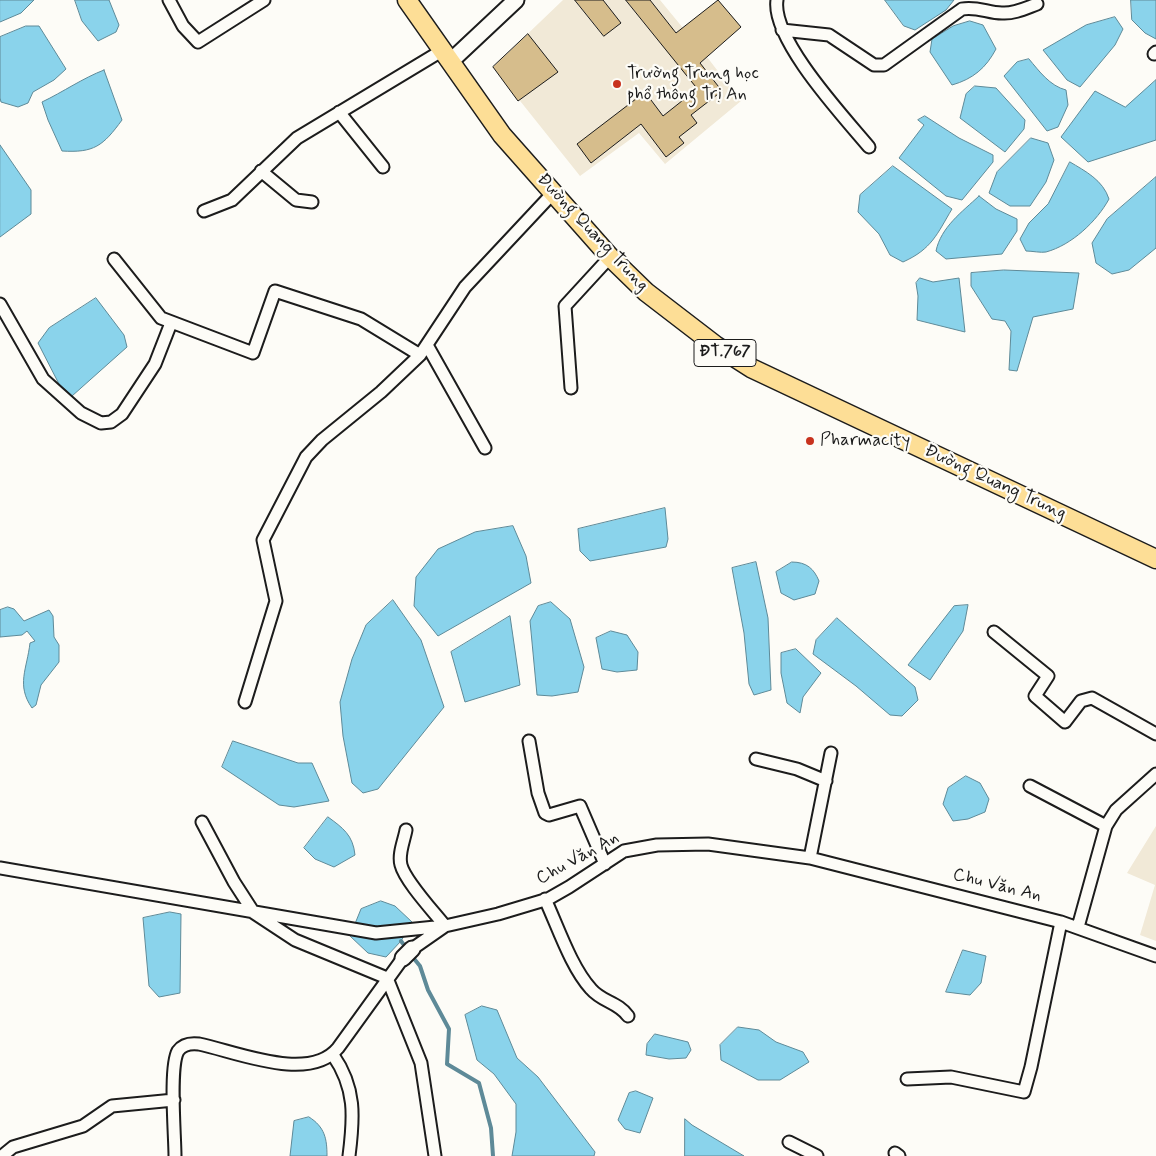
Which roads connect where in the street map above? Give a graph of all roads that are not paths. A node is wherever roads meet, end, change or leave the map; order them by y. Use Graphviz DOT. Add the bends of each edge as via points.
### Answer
graph roads {
  1 [pos="169,0"];
  2 [pos="264,0"];
  3 [pos="407,0"];
  4 [pos="516,0"];
  5 [pos="777,0"];
  6 [pos="1037,4"];
  7 [pos="782,30"];
  8 [pos="447,56"];
  9 [pos="338,112"];
  10 [pos="869,147"];
  11 [pos="383,167"];
  12 [pos="261,171"];
  13 [pos="553,193"];
  14 [pos="312,202"];
  15 [pos="204,211"];
  16 [pos="610,257"];
  17 [pos="114,259"];
  18 [pos="0,304"];
  19 [pos="171,323"];
  20 [pos="427,345"];
  21 [pos="420,355"];
  22 [pos="571,388"];
  23 [pos="485,448"];
  24 [pos="1156,559"];
  25 [pos="994,632"];
  26 [pos="245,702"];
  27 [pos="1156,734"];
  28 [pos="529,741"];
  29 [pos="831,753"];
  30 [pos="756,759"];
  31 [pos="1156,774"];
  32 [pos="826,781"];
  33 [pos="1030,786"];
  34 [pos="202,822"];
  35 [pos="1106,826"];
  36 [pos="406,830"];
  37 [pos="810,858"];
  38 [pos="605,864"];
  39 [pos="0,868"];
  40 [pos="545,899"];
  41 [pos="254,913"];
  42 [pos="1061,922"];
  43 [pos="445,926"];
  44 [pos="1078,927"];
  45 [pos="1156,956"];
  46 [pos="387,978"];
  47 [pos="628,1016"];
  48 [pos="333,1055"];
  49 [pos="907,1079"];
  50 [pos="174,1100"];
  51 [pos="789,1142"];
  52 [pos="2,1156"];
  53 [pos="175,1156"];
  54 [pos="349,1156"];
  55 [pos="435,1156"];
  56 [pos="817,1156"];
  1 -- 2 [label="street" via="183,26 198,42"];
  3 -- 8 [label="main road, Đường Quang Trung / ĐT.767"];
  4 -- 8 [label="street"];
  5 -- 7 [label="street"];
  6 -- 7 [label="street" via="1012,13 973,7 962,9 879,66 829,35"];
  7 -- 10 [label="street" via="804,67"];
  8 -- 9 [label="street"];
  8 -- 13 [label="main road, Đường Quang Trung / ĐT.767" via="502,135"];
  9 -- 11 [label="street"];
  9 -- 12 [label="street" via="297,138"];
  12 -- 14 [label="street" via="296,200"];
  12 -- 15 [label="street" via="232,200"];
  13 -- 16 [label="main road, Đường Quang Trung / ĐT.767"];
  13 -- 20 [label="street" via="465,287"];
  16 -- 22 [label="street" via="565,306"];
  16 -- 24 [label="main road, Đường Quang Trung / ĐT.767" via="646,292 751,368"];
  17 -- 19 [label="street" via="153,311"];
  18 -- 19 [label="street" via="43,379 81,413 101,423 112,422 122,414 155,364"];
  19 -- 21 [label="street" via="253,353 275,291 361,320"];
  20 -- 21 [label="street"];
  20 -- 23 [label="street"];
  21 -- 26 [label="street" via="306,457 264,535 263,547 276,601"];
  25 -- 27 [label="street" via="1048,676 1035,696 1065,722 1080,701 1092,698"];
  28 -- 38 [label="street" via="538,794 545,813 549,815 577,806 582,809"];
  29 -- 32 [label="street"];
  30 -- 32 [label="street" via="797,769"];
  31 -- 35 [label="street" via="1116,810"];
  32 -- 37 [label="street"];
  33 -- 35 [label="street"];
  34 -- 41 [label="street"];
  35 -- 44 [label="street"];
  36 -- 43 [label="street" via="401,865"];
  37 -- 38 [label="street, Chu Văn An" via="708,844 657,845 624,851"];
  37 -- 42 [label="street, Chu Văn An"];
  38 -- 40 [label="street, Chu Văn An"];
  39 -- 41 [label="street"];
  40 -- 43 [label="street, Chu Văn An"];
  40 -- 47 [label="street" via="582,978 592,990 622,1007"];
  41 -- 43 [label="street" via="376,934"];
  41 -- 46 [label="street" via="295,940"];
  42 -- 44 [label="street, Chu Văn An"];
  42 -- 49 [label="street" via="1032,1067 1024,1092 951,1076"];
  43 -- 46 [label="street, Chu Văn An" via="407,953"];
  44 -- 45 [label="street, Chu Văn An"];
  46 -- 48 [label="street, Chu Văn An"];
  46 -- 55 [label="street" via="420,1063"];
  48 -- 50 [label="street" via="311,1064 285,1065 199,1044 185,1045 176,1058"];
  48 -- 54 [label="street" via="346,1078 353,1104"];
  50 -- 52 [label="street" via="112,1106 83,1126 13,1147"];
  50 -- 53 [label="street"];
  51 -- 56 [label="street"];
}
